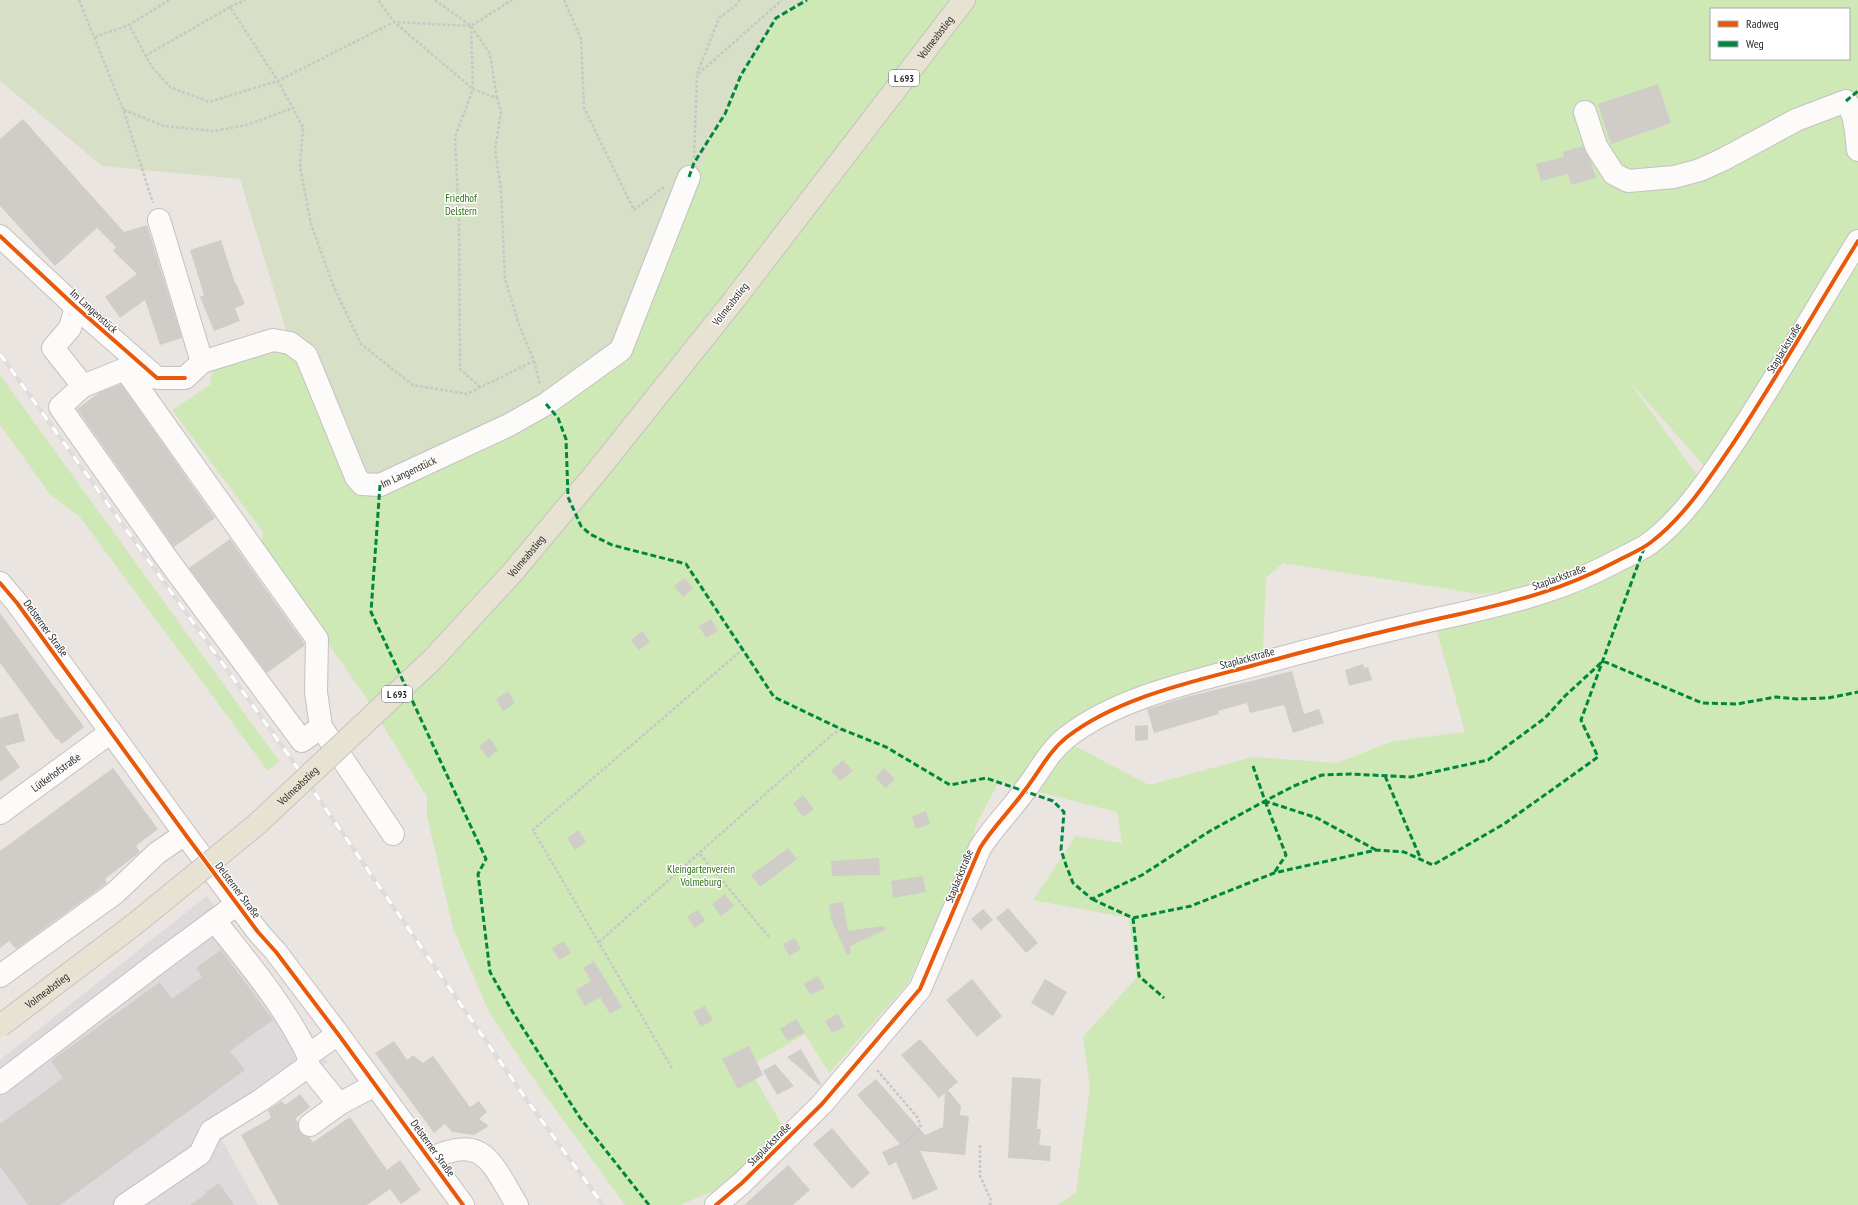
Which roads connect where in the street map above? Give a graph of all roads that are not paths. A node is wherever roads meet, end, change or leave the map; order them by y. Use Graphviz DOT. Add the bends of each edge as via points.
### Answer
graph roads {
  1 [pos="964,0"];
  2 [pos="1584,112"];
  3 [pos="1858,150"];
  4 [pos="684,174"];
  5 [pos="159,220"];
  6 [pos="0,236"];
  7 [pos="1858,242"];
  8 [pos="76,307"];
  9 [pos="202,362"];
  10 [pos="83,386"];
  11 [pos="0,583"];
  12 [pos="321,727"];
  13 [pos="111,732"];
  14 [pos="0,813"];
  15 [pos="185,834"];
  16 [pos="393,834"];
  17 [pos="237,904"];
  18 [pos="215,921"];
  19 [pos="0,976"];
  20 [pos="0,1026"];
  21 [pos="338,1034"];
  22 [pos="308,1060"];
  23 [pos="0,1083"];
  24 [pos="375,1085"];
  25 [pos="339,1104"];
  26 [pos="310,1125"];
  27 [pos="430,1159"];
  28 [pos="125,1205"];
  29 [pos="463,1205"];
  30 [pos="517,1205"];
  31 [pos="716,1205"];
  1 -- 20 [label="main road, Volmeabstieg / L 693, bridge" via="734,300 594,475 513,572 433,659 256,825 136,923"];
  2 -- 3 [label="street" via="1596,146 1614,174 1628,182 1674,177 1700,170 1796,120 1846,101 1855,121"];
  4 -- 9 [label="street, Im Langenstück" via="621,350 546,404 509,425 380,485 362,484 356,477 306,354 299,348 290,343 273,340"];
  5 -- 9 [label="street"];
  6 -- 8 [label="street, Im Langenstück"];
  7 -- 31 [label="street, Staplackstraße" via="1763,399 1710,477 1667,528 1644,547 1594,574 1561,588 1316,648 1163,692 1097,717 1065,739 1049,755 980,848 920,989 822,1104 742,1183"];
  8 -- 9 [label="street, Im Langenstück" via="157,378 185,378"];
  8 -- 10 [label="street" via="70,328 53,348"];
  10 -- 12 [label="street" via="125,369 317,639 316,692"];
  10 -- 12 [label="street" via="60,407 168,560 302,741"];
  11 -- 13 [label="street, Delsterner Straße"];
  12 -- 16 [label="street"];
  13 -- 14 [label="street, Lütkehofstraße"];
  13 -- 15 [label="street, Delsterner Straße"];
  15 -- 17 [label="street, Delsterner Straße"];
  15 -- 19 [label="street" via="157,854 115,893"];
  17 -- 18 [label="street"];
  17 -- 21 [label="street, Delsterner Straße"];
  18 -- 22 [label="street" via="294,1028"];
  18 -- 23 [label="street"];
  21 -- 22 [label="street"];
  21 -- 24 [label="street, Delsterner Straße"];
  22 -- 25 [label="street"];
  22 -- 28 [label="street" via="261,1100 211,1131 200,1154"];
  24 -- 25 [label="street"];
  24 -- 27 [label="street, Delsterner Straße"];
  25 -- 26 [label="street"];
  27 -- 29 [label="street, Delsterner Straße"];
  27 -- 30 [label="street" via="447,1151 476,1151 485,1155"];
}
